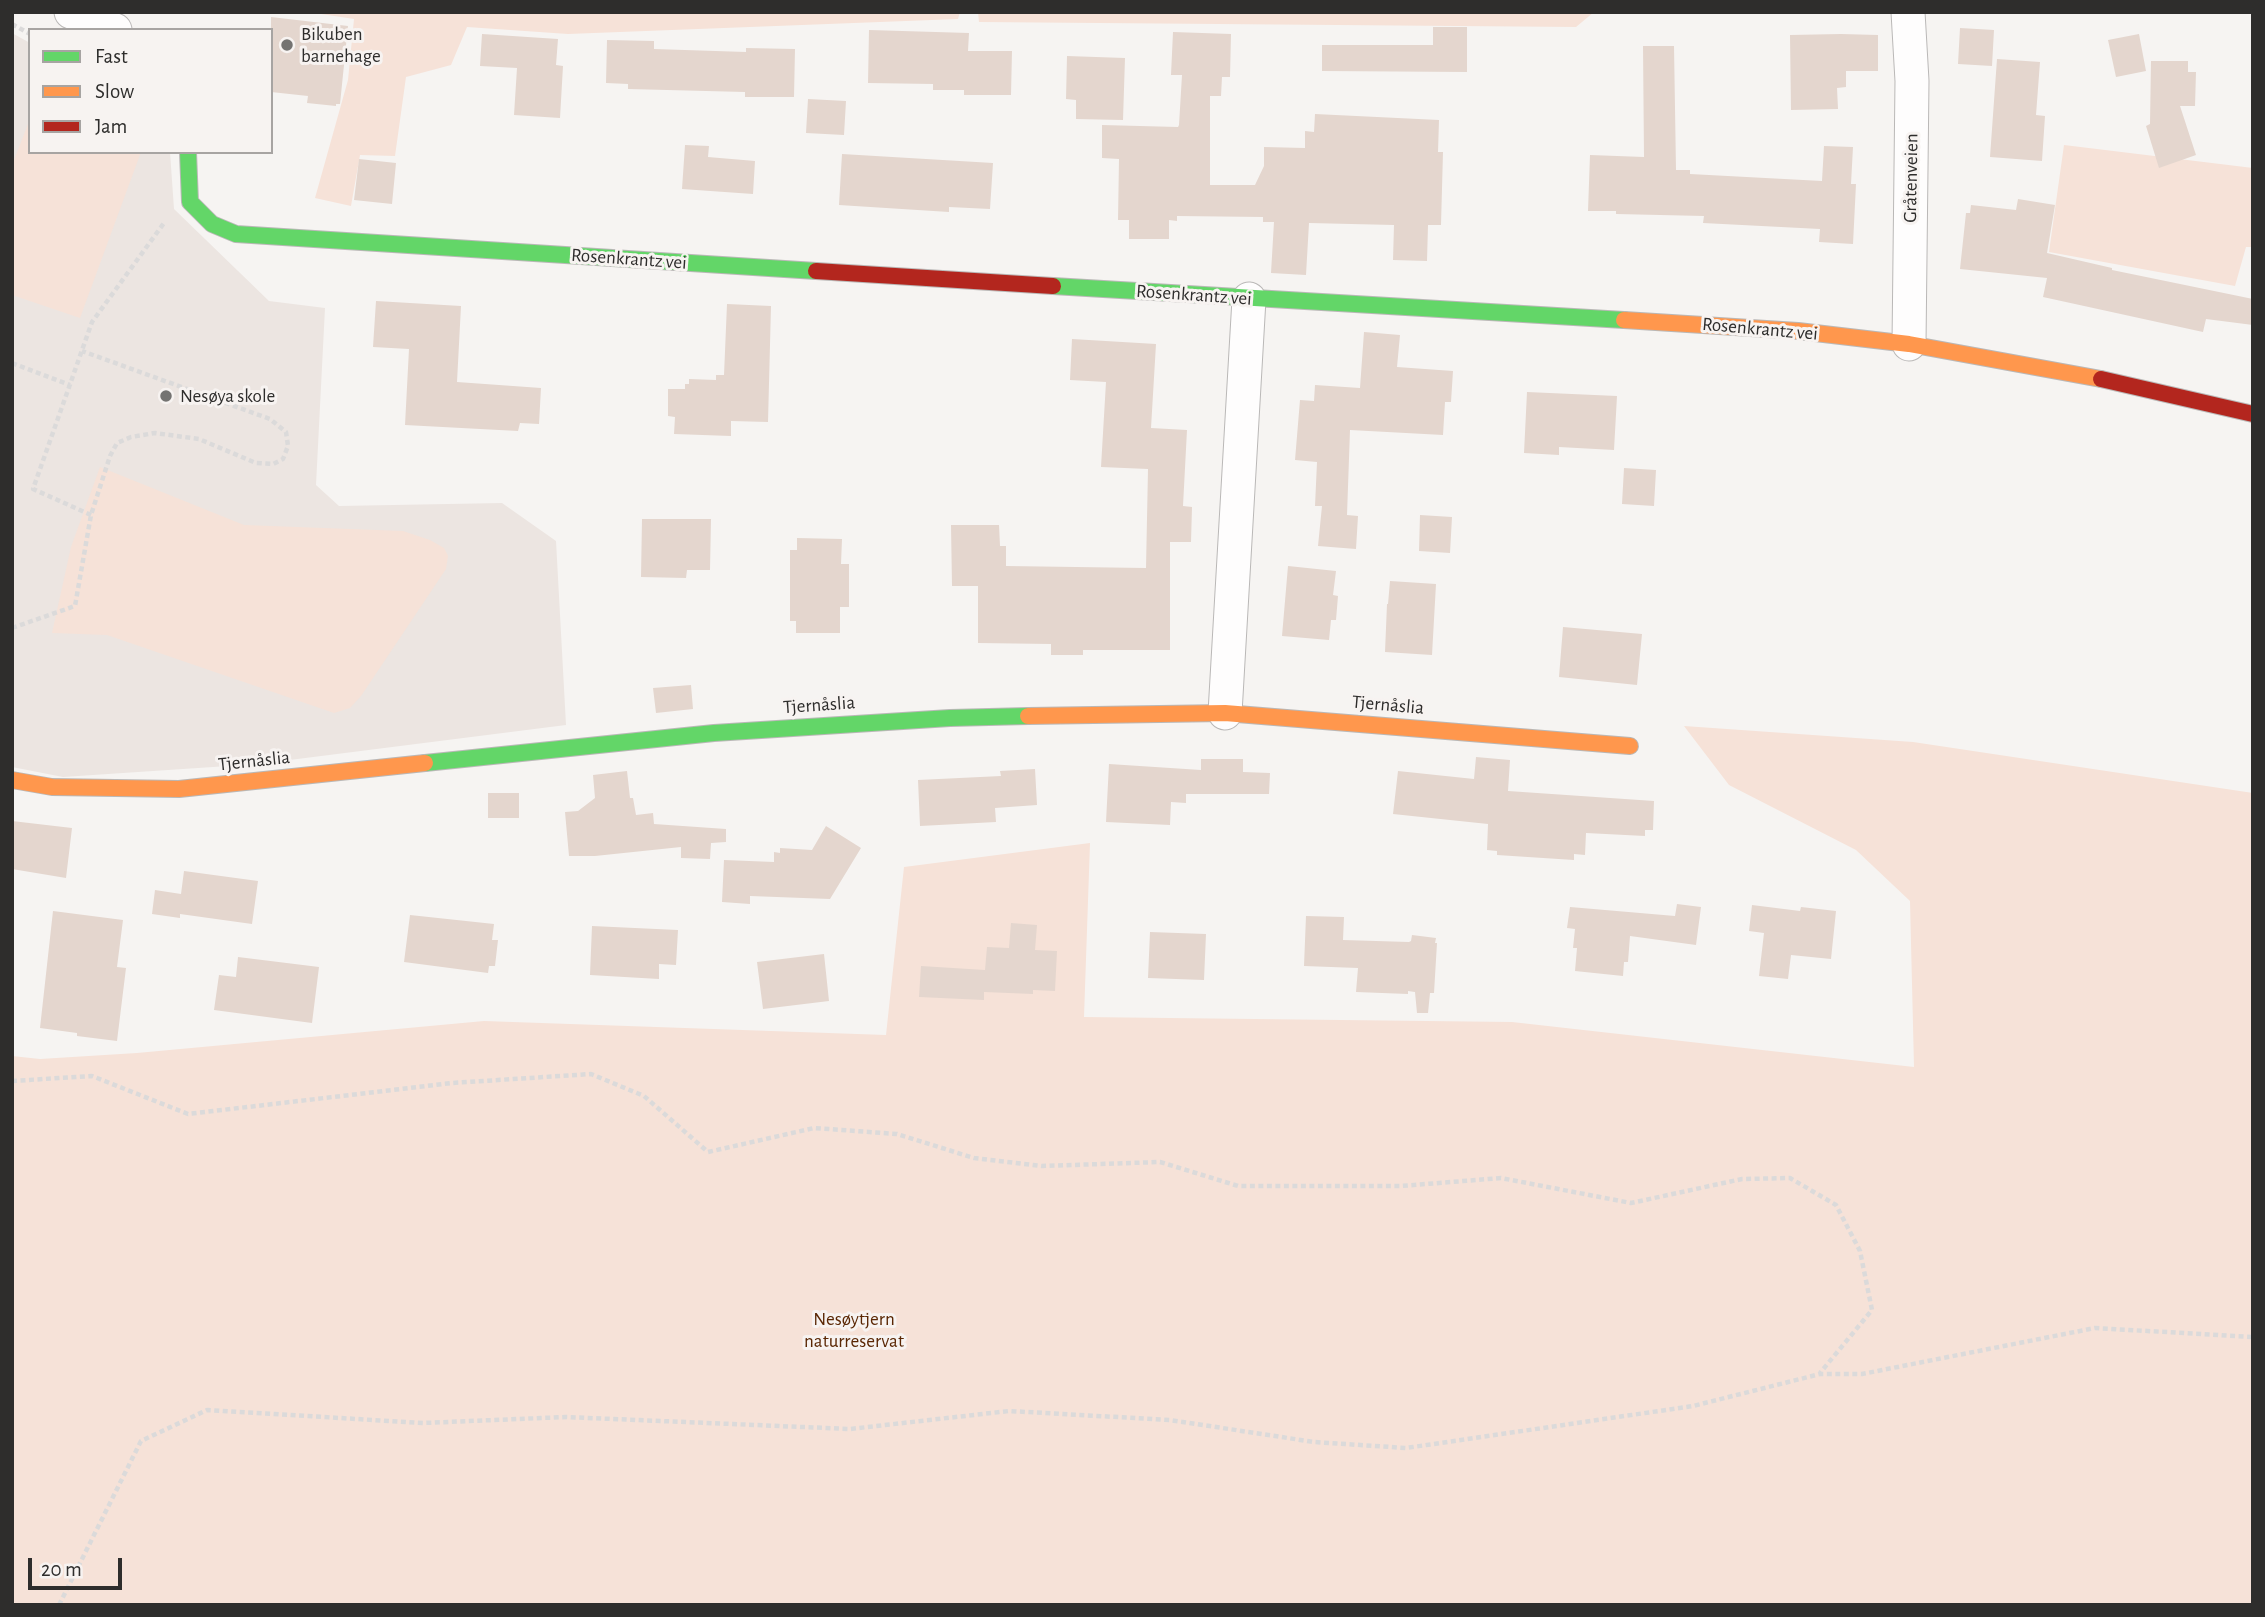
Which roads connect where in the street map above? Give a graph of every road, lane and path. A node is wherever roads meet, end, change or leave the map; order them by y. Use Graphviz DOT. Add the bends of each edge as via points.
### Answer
graph roads {
  1 [pos="71,12"];
  2 [pos="1908,12"];
  3 [pos="12,25"];
  4 [pos="110,28"];
  5 [pos="28,33"];
  6 [pos="188,154"];
  7 [pos="190,202"];
  8 [pos="1249,299"];
  9 [pos="1909,344"];
  10 [pos="82,351"];
  11 [pos="12,363"];
  12 [pos="70,385"];
  13 [pos="2253,414"];
  14 [pos="91,515"];
  15 [pos="12,628"];
  16 [pos="1225,713"];
  17 [pos="1630,746"];
  18 [pos="12,780"];
  19 [pos="12,1081"];
  20 [pos="2253,1337"];
  21 [pos="1819,1374"];
  22 [pos="59,1605"];
  1 -- 4 [label="street"];
  2 -- 9 [label="street, Gråtenveien" via="1912,81"];
  3 -- 5 [label="path"];
  6 -- 7 [label="street"];
  7 -- 8 [label="street, Rosenkrantz vei" via="212,224 236,234"];
  7 -- 10 [label="path" via="174,209 92,322"];
  8 -- 9 [label="street, Rosenkrantz vei" via="1674,322"];
  8 -- 16 [label="street"];
  9 -- 13 [label="street, Rosenkrantz vei" via="2112,381"];
  10 -- 12 [label="path"];
  10 -- 14 [label="path" via="270,419 286,432 288,446 283,459 273,464 256,463 199,439 155,433 131,437 117,443 110,456"];
  11 -- 12 [label="path"];
  12 -- 14 [label="path" via="33,489"];
  14 -- 15 [label="path" via="75,606"];
  16 -- 17 [label="street, Tjernåslia"];
  16 -- 18 [label="street, Tjernåslia" via="950,718 714,733 179,789 52,787"];
  19 -- 21 [label="path" via="92,1076 188,1114 452,1083 591,1074 643,1096 708,1152 814,1128 897,1134 974,1158 1042,1166 1160,1162 1238,1186 1401,1186 1501,1178 1631,1203 1742,1179 1790,1178 1836,1205 1860,1251 1872,1310"];
  20 -- 21 [label="path" via="2095,1328 1862,1374"];
  21 -- 22 [label="path" via="1693,1406 1406,1448 1314,1442 1170,1420 1009,1411 850,1429 566,1417 423,1423 207,1410 141,1441"];
}
